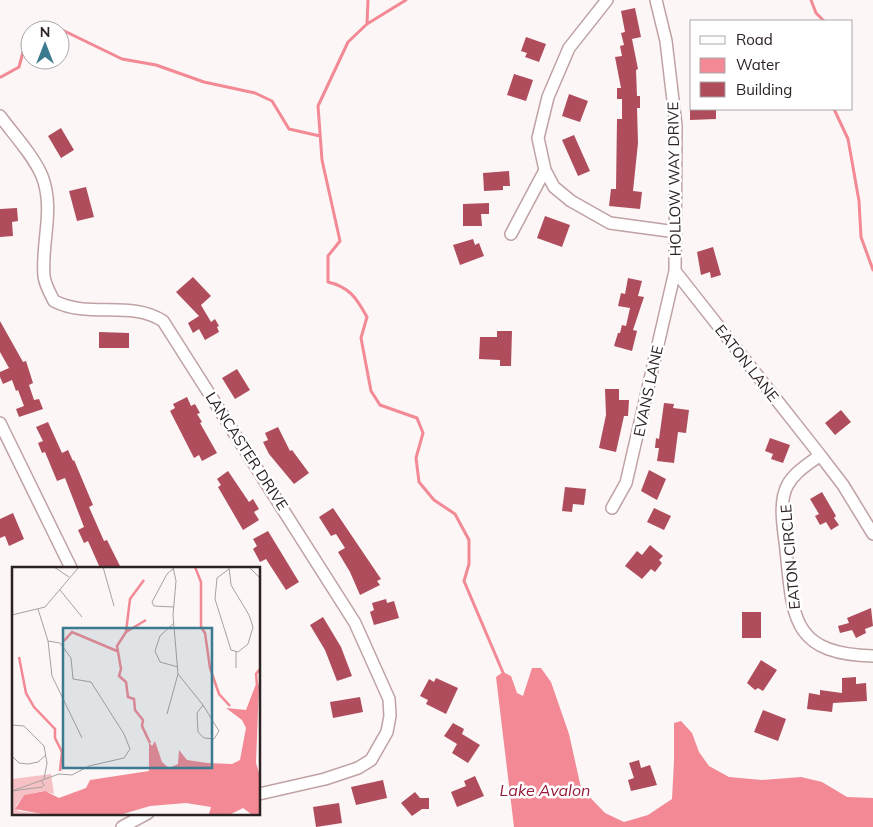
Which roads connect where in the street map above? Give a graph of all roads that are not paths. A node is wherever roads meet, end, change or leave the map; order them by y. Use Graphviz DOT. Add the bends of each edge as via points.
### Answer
graph roads {
  1 [pos="607,0"];
  2 [pos="656,0"];
  3 [pos="0,116"];
  4 [pos="545,170"];
  5 [pos="676,232"];
  6 [pos="511,234"];
  7 [pos="675,270"];
  8 [pos="0,423"];
  9 [pos="820,455"];
  10 [pos="612,508"];
  11 [pos="873,534"];
  12 [pos="71,567"];
  13 [pos="873,656"];
  14 [pos="260,794"];
  15 [pos="146,814"];
  16 [pos="122,827"];
  1 -- 4 [label="street" via="569,48 548,97 538,138"];
  2 -- 5 [label="street, HOLLOW WAY DRIVE" via="666,41 676,126"];
  3 -- 14 [label="street, LANCASTER DRIVE" via="42,177 48,220 44,278 54,301 79,310 141,312 163,321 355,623 389,699 388,732 371,760 358,768"];
  4 -- 5 [label="street" via="554,187 571,201 610,223"];
  4 -- 6 [label="street"];
  5 -- 7 [label="street, HOLLOW WAY DRIVE"];
  7 -- 9 [label="street, EATON LANE"];
  7 -- 10 [label="street, EVANS LANE" via="626,483"];
  8 -- 12 [label="street"];
  9 -- 11 [label="street"];
  9 -- 13 [label="street, EATON CIRCLE" via="795,475 783,500 794,614 800,627 827,648 846,655"];
  15 -- 16 [label="street"];
}
